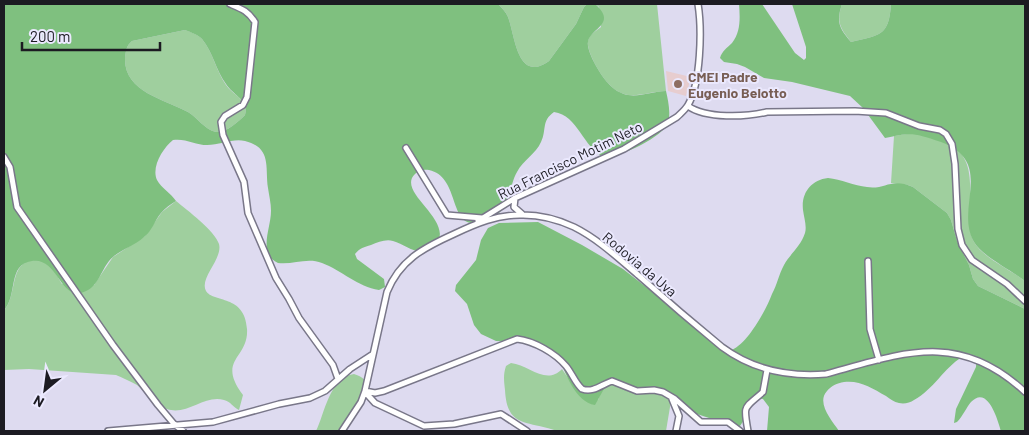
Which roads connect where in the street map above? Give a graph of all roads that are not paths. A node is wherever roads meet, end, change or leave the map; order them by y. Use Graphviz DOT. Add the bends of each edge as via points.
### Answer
graph roads {
  1 [pos="230,4"];
  2 [pos="698,4"];
  3 [pos="688,106"];
  4 [pos="406,148"];
  5 [pos="4,157"];
  6 [pos="515,198"];
  7 [pos="522,215"];
  8 [pos="483,218"];
  9 [pos="474,225"];
  10 [pos="868,261"];
  11 [pos="1025,301"];
  12 [pos="373,354"];
  13 [pos="879,360"];
  14 [pos="767,370"];
  15 [pos="338,379"];
  16 [pos="365,391"];
  17 [pos="1025,392"];
  18 [pos="671,397"];
  19 [pos="704,423"];
  20 [pos="174,424"];
  21 [pos="108,431"];
  22 [pos="183,431"];
  23 [pos="342,431"];
  24 [pos="527,431"];
  25 [pos="676,431"];
  26 [pos="704,431"];
  27 [pos="740,431"];
  28 [pos="748,431"];
  1 -- 15 [label="street" via="245,10 255,22 247,97 243,105 221,122 223,135 244,182 248,213 276,278 299,318 333,365"];
  2 -- 3 [label="street" via="698,64"];
  3 -- 6 [label="street, Rua Francisco Motim Neto" via="677,117 624,149"];
  3 -- 11 [label="street" via="694,111 713,114 752,116 767,112 867,111 886,113 940,130 952,144 962,245 979,266 1007,284"];
  4 -- 8 [label="street" via="447,215"];
  5 -- 20 [label="street" via="10,167 17,207 113,345"];
  6 -- 7 [label="street" via="514,207"];
  6 -- 8 [label="street, Rua Francisco Motim Neto"];
  7 -- 9 [label="street, Rodovia da Uva" via="502,216"];
  7 -- 14 [label="street, Rodovia da Uva" via="553,220 583,232 722,347"];
  8 -- 9 [label="street, Rua Francisco Motim Neto"];
  9 -- 12 [label="street, Rodovia da Uva" via="418,252 396,273 387,292"];
  10 -- 13 [label="street" via="870,329"];
  12 -- 15 [label="street"];
  12 -- 16 [label="street, Rodovia da Uva"];
  13 -- 14 [label="street, Rodovia da Uva" via="826,374"];
  13 -- 17 [label="street, Rodovia da Uva" via="921,351 957,354 977,359 996,369"];
  14 -- 28 [label="street" via="763,392 746,408"];
  15 -- 20 [label="street" via="326,391 310,398 213,422"];
  16 -- 18 [label="street" via="384,391 517,339 555,356 582,389 594,390 612,381 637,390 659,391"];
  16 -- 23 [label="street, Rodovia da Uva"];
  16 -- 24 [label="street" via="375,403 424,426 454,424 501,414"];
  18 -- 19 [label="street"];
  18 -- 25 [label="street" via="679,416"];
  19 -- 26 [label="street"];
  19 -- 27 [label="street" via="728,422"];
  20 -- 21 [label="street"];
  20 -- 22 [label="street"];
}
